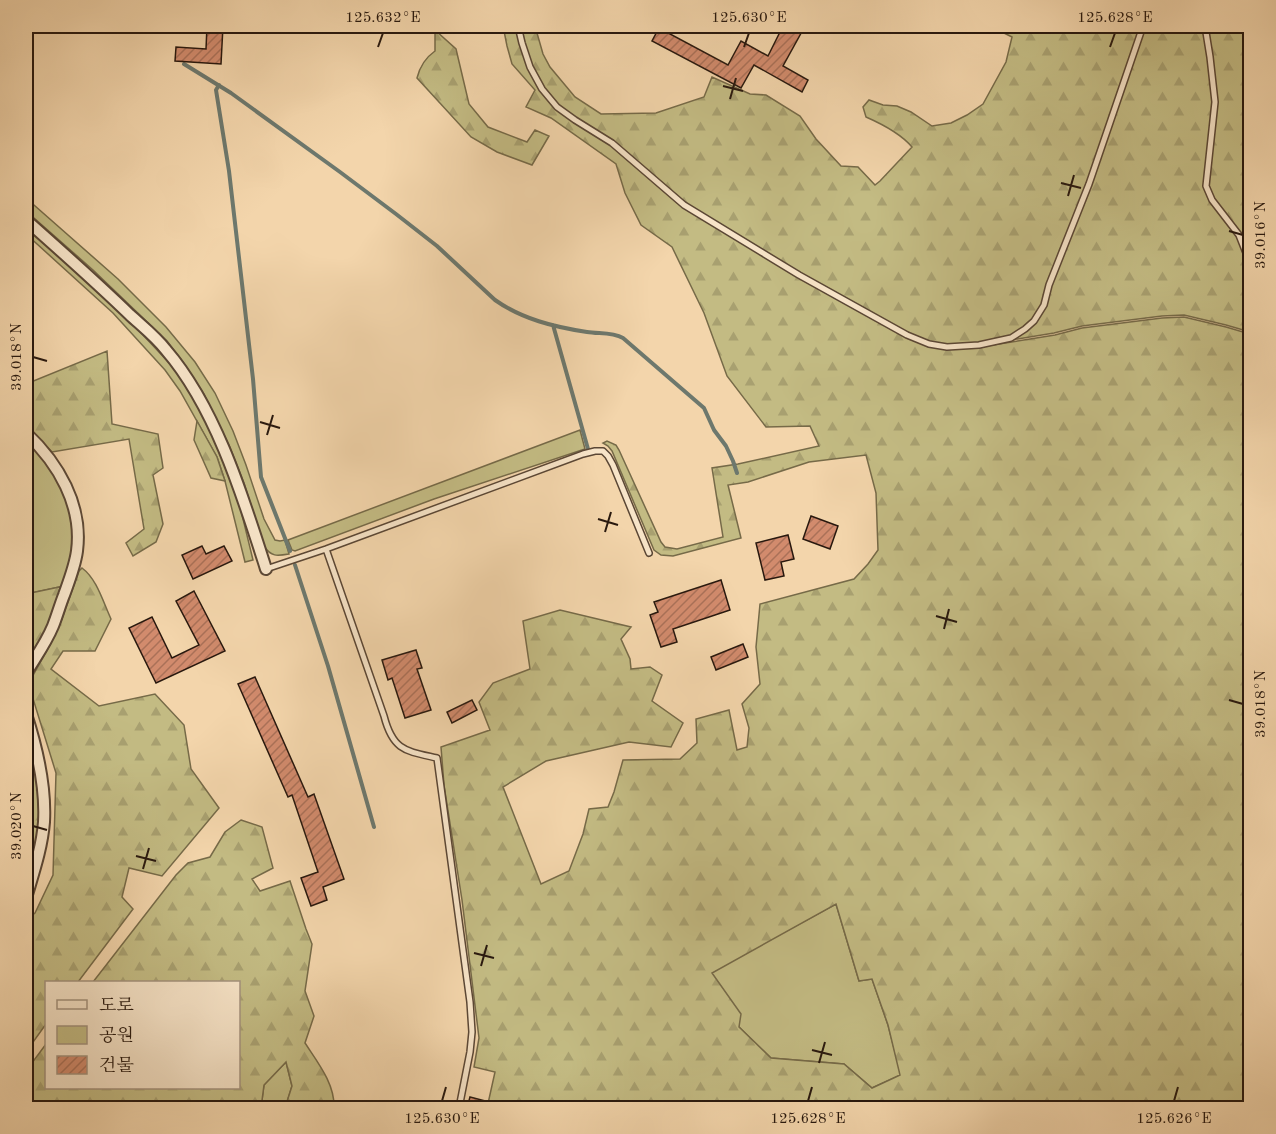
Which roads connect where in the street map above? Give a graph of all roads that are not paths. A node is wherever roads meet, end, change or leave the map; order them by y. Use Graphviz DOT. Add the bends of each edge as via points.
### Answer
graph roads {
  1 [pos="35,26"];
  2 [pos="518,26"];
  3 [pos="1143,26"];
  4 [pos="1205,26"];
  5 [pos="84,30"];
  6 [pos="26,220"];
  7 [pos="1251,263"];
  8 [pos="26,433"];
  9 [pos="326,549"];
  10 [pos="649,553"];
  11 [pos="266,569"];
  12 [pos="26,674"];
  13 [pos="26,714"];
  14 [pos="26,898"];
  15 [pos="459,1108"];
  1 -- 5 [label="lane"];
  2 -- 3 [label="lane" via="530,67 557,107 612,143 684,205 907,335 946,347 1011,338 1030,325 1044,305"];
  4 -- 7 [label="lane" via="1215,102 1206,186 1239,235"];
  6 -- 11 [label="street" via="166,350 191,384 241,493"];
  8 -- 12 [label="street" via="63,479 78,533 73,568 53,626"];
  9 -- 10 [label="lane" via="572,458 603,451 613,465"];
  9 -- 11 [label="lane"];
  9 -- 15 [label="lane" via="388,733 399,746 438,758 472,1032"];
  13 -- 14 [label="street" via="44,794 44,824"];
}
